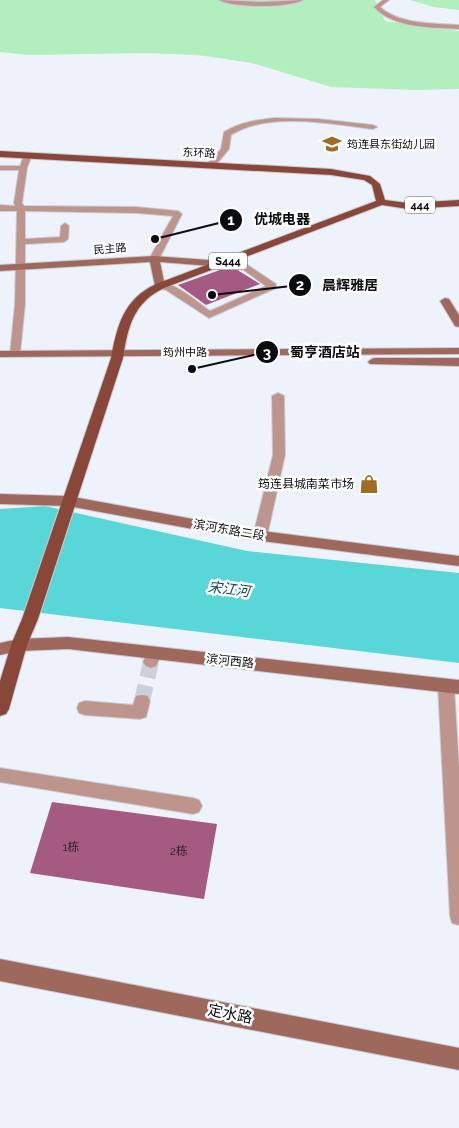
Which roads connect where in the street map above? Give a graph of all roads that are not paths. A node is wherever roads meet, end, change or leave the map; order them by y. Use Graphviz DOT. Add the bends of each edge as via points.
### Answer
graph roads {
  1 [pos="222,0"];
  2 [pos="300,0"];
  3 [pos="386,0"];
  4 [pos="459,27"];
  5 [pos="373,128"];
  6 [pos="0,154"];
  7 [pos="28,156"];
  8 [pos="211,165"];
  9 [pos="0,168"];
  10 [pos="22,168"];
  11 [pos="381,202"];
  12 [pos="459,203"];
  13 [pos="0,208"];
  14 [pos="21,208"];
  15 [pos="65,226"];
  16 [pos="21,242"];
  17 [pos="154,259"];
  18 [pos="234,259"];
  19 [pos="222,264"];
  20 [pos="21,267"];
  21 [pos="0,268"];
  22 [pos="160,286"];
  23 [pos="445,302"];
  24 [pos="459,324"];
  25 [pos="459,351"];
  26 [pos="0,354"];
  27 [pos="15,354"];
  28 [pos="116,357"];
  29 [pos="459,362"];
  30 [pos="0,363"];
  31 [pos="278,396"];
  32 [pos="0,499"];
  33 [pos="68,501"];
  34 [pos="260,536"];
  35 [pos="459,561"];
  36 [pos="19,645"];
  37 [pos="0,648"];
  38 [pos="452,687"];
  39 [pos="142,702"];
  40 [pos="84,708"];
  41 [pos="0,709"];
  42 [pos="0,776"];
  43 [pos="194,806"];
  44 [pos="459,916"];
  45 [pos="0,970"];
  46 [pos="459,1059"];
  1 -- 2 [label="street" via="266,4"];
  3 -- 4 [label="street" via="376,7 382,14 402,20"];
  5 -- 8 [label="street" via="283,119 240,125 227,134 225,149"];
  6 -- 7 [label="main road, 东环路"];
  7 -- 8 [label="main road, 东环路"];
  7 -- 10 [label="street"];
  8 -- 11 [label="main road, 东环路" via="360,175 376,184"];
  9 -- 10 [label="street"];
  10 -- 14 [label="street" via="18,203"];
  11 -- 12 [label="main road, 444" via="408,206"];
  11 -- 18 [label="main road, S444"];
  13 -- 14 [label="street"];
  14 -- 16 [label="street"];
  14 -- 17 [label="street" via="178,214"];
  15 -- 16 [label="street" via="64,239"];
  16 -- 20 [label="street"];
  17 -- 19 [label="main road, 民主路"];
  17 -- 20 [label="main road, 民主路"];
  17 -- 22 [label="main road"];
  18 -- 19 [label="main road, S444"];
  18 -- 22 [label="street" via="273,286 210,316 169,287"];
  19 -- 22 [label="main road, S444"];
  20 -- 21 [label="main road, 民主路"];
  20 -- 27 [label="street"];
  22 -- 28 [label="main road, S444" via="147,292 132,307"];
  23 -- 24 [label="main road"];
  25 -- 28 [label="main road, 筠州中路"];
  26 -- 27 [label="main road, 筠州中路"];
  27 -- 28 [label="main road, 筠州中路"];
  28 -- 29 [label="main road, 筠州中路"];
  28 -- 30 [label="main road, 筠州中路"];
  28 -- 33 [label="main road, S444"];
  31 -- 34 [label="street" via="279,455"];
  32 -- 33 [label="main road, 滨河东路二段"];
  33 -- 34 [label="main road, 滨河东路二段"];
  33 -- 36 [label="main road, S444"];
  34 -- 35 [label="main road, 滨河东路二段"];
  36 -- 37 [label="main road, 滨河西路"];
  36 -- 38 [label="main road, 滨河西路" via="68,643 152,658"];
  36 -- 41 [label="main road, S444"];
  38 -- 44 [label="street"];
  39 -- 40 [label="street" via="140,712"];
  42 -- 43 [label="street"];
  45 -- 46 [label="main road, 定水路"];
}
